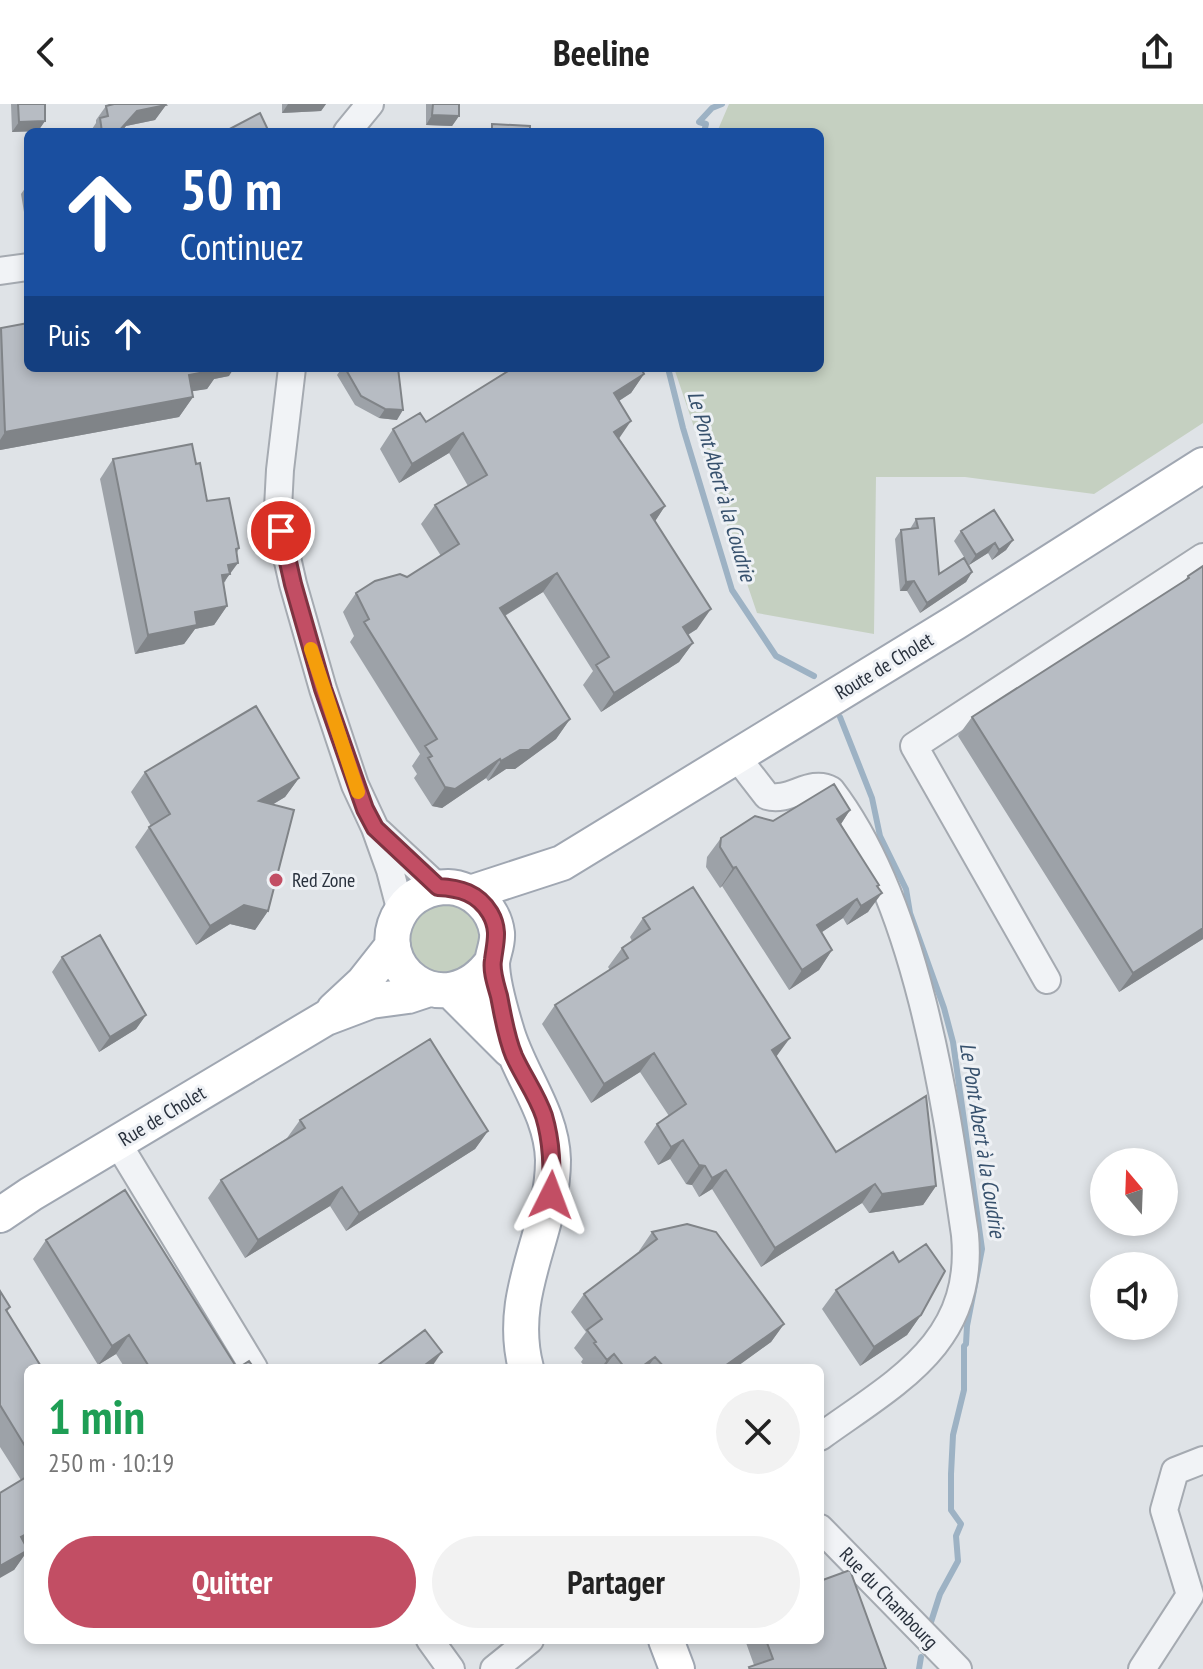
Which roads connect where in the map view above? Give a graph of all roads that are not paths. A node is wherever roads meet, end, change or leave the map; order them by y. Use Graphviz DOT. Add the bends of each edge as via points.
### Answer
graph roads {
  1 [pos="370,104"];
  2 [pos="350,128"];
  3 [pos="24,268"];
  4 [pos="0,271"];
  5 [pos="292,372"];
  6 [pos="1203,465"];
  7 [pos="1203,557"];
  8 [pos="736,756"];
  9 [pos="375,828"];
  10 [pos="562,863"];
  11 [pos="454,890"];
  12 [pos="401,912"];
  13 [pos="393,945"];
  14 [pos="495,947"];
  15 [pos="1047,980"];
  16 [pos="440,990"];
  17 [pos="326,1018"];
  18 [pos="514,1055"];
  19 [pos="117,1142"];
  20 [pos="0,1215"];
  21 [pos="252,1364"];
  22 [pos="525,1364"];
  23 [pos="824,1434"];
  24 [pos="1203,1460"];
  25 [pos="824,1532"];
  26 [pos="1196,1598"];
  27 [pos="433,1644"];
  28 [pos="525,1644"];
  29 [pos="668,1644"];
  30 [pos="451,1669"];
  31 [pos="494,1669"];
  32 [pos="677,1669"];
  33 [pos="958,1669"];
  34 [pos="1142,1669"];
  1 -- 2 [label="street"];
  3 -- 4 [label="street"];
  5 -- 9 [label="street" via="280,470 281,531 323,689"];
  6 -- 8 [label="main road, Route de Cholet"];
  7 -- 15 [label="street" via="914,746"];
  8 -- 10 [label="main road, Route de Cholet"];
  8 -- 23 [label="street" via="767,796 817,786 831,790 861,836 891,900 924,1009 965,1235 965,1285 944,1332 890,1386"];
  9 -- 11 [label="street"];
  9 -- 12 [label="street"];
  10 -- 11 [label="main road, Route de Cholet"];
  10 -- 14 [label="main road, Route de Cholet" via="524,900"];
  11 -- 12 [label="main road" via="424,891"];
  11 -- 14 [label="main road" via="483,903 493,917"];
  12 -- 13 [label="main road"];
  13 -- 16 [label="main road" via="405,972"];
  13 -- 17 [label="main road, Rue de Cholet"];
  14 -- 16 [label="main road" via="482,976 468,986"];
  14 -- 18 [label="main road" via="505,1027"];
  16 -- 17 [label="main road, Rue de Cholet" via="371,1001"];
  16 -- 18 [label="main road"];
  17 -- 19 [label="main road, Rue de Cholet"];
  18 -- 22 [label="main road" via="544,1116 553,1156 551,1195 520,1310"];
  19 -- 20 [label="main road, Rue de Cholet"];
  19 -- 21 [label="street"];
  24 -- 26 [label="street" via="1175,1471 1164,1510"];
  25 -- 33 [label="street, Rue du Chambourg"];
  26 -- 34 [label="street"];
  27 -- 30 [label="street"];
  28 -- 31 [label="street"];
  29 -- 32 [label="main road"];
}
